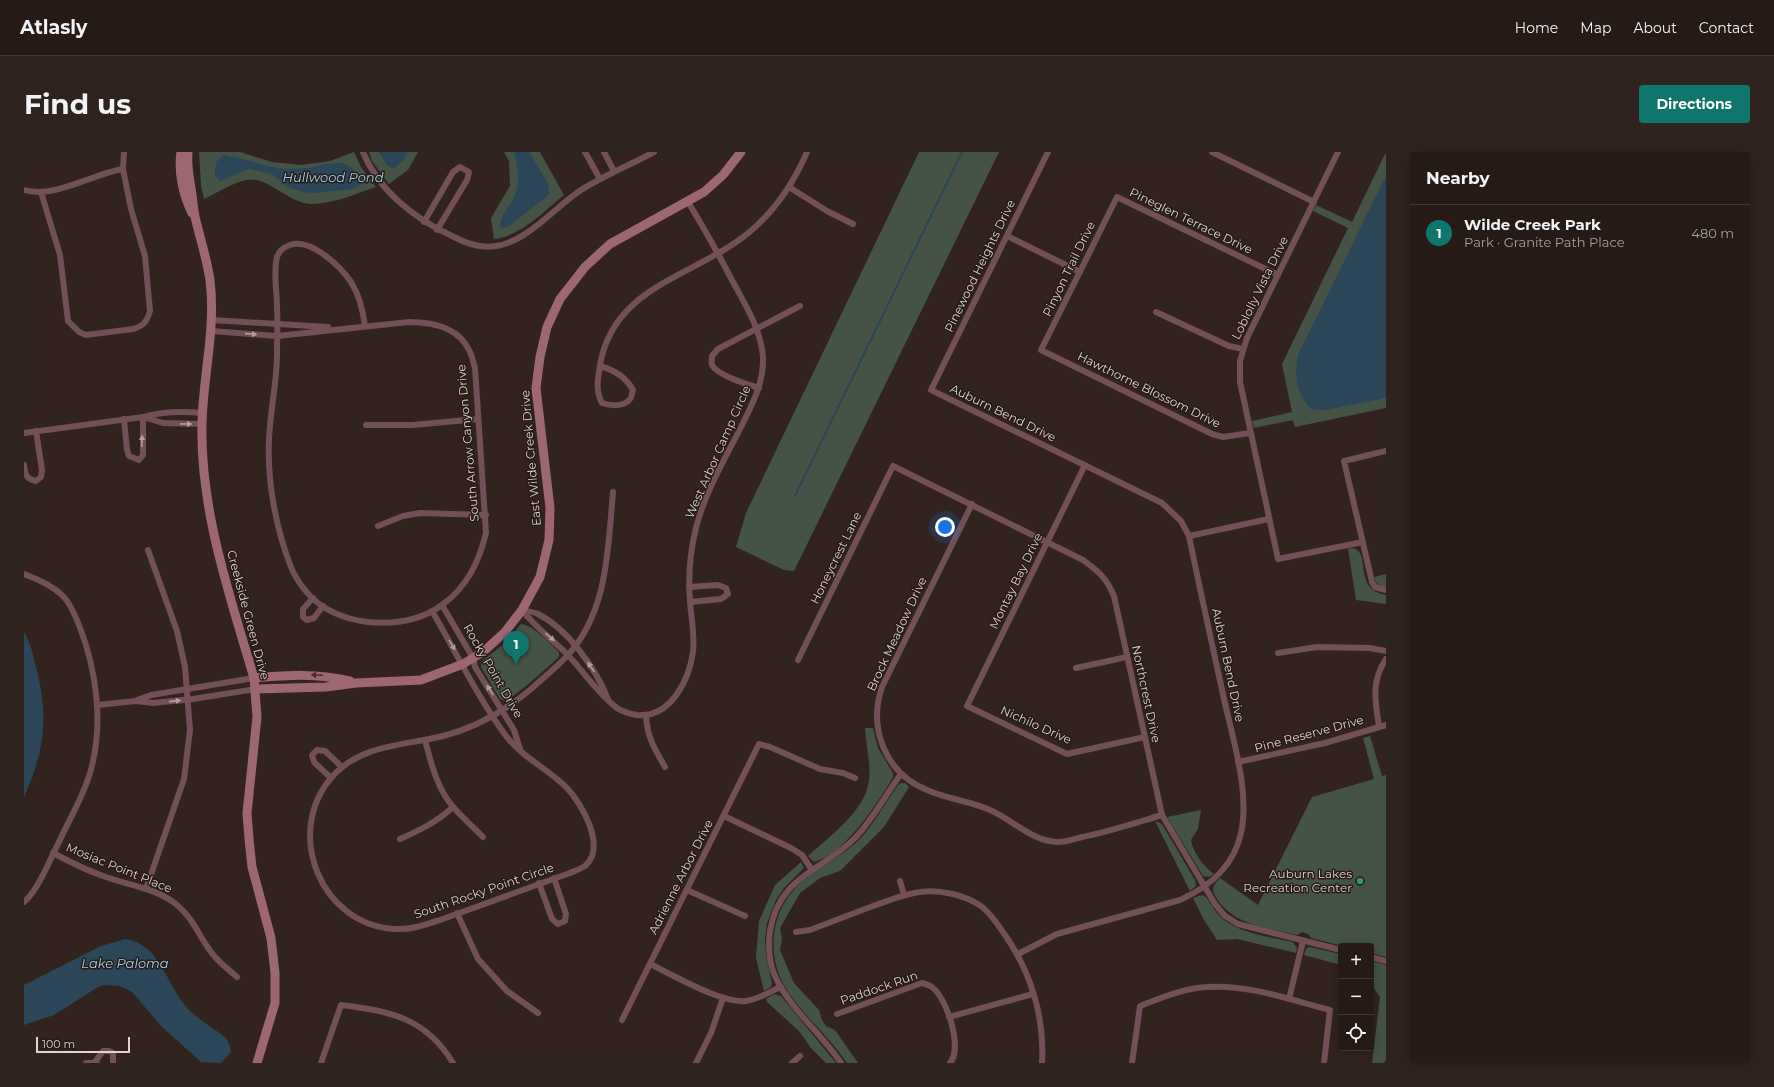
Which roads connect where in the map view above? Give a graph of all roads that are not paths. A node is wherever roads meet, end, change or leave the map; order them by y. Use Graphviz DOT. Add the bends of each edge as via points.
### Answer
graph roads {
  1 [pos="124,152"];
  2 [pos="181,152"];
  3 [pos="188,152"];
  4 [pos="364,152"];
  5 [pos="585,152"];
  6 [pos="604,152"];
  7 [pos="654,152"];
  8 [pos="741,152"];
  9 [pos="807,152"];
  10 [pos="1048,152"];
  11 [pos="1212,152"];
  12 [pos="1338,152"];
  13 [pos="123,169"];
  14 [pos="614,171"];
  15 [pos="600,179"];
  16 [pos="789,187"];
  17 [pos="24,190"];
  18 [pos="41,192"];
  19 [pos="1117,197"];
  20 [pos="688,202"];
  21 [pos="1314,202"];
  22 [pos="196,219"];
  23 [pos="424,222"];
  24 [pos="853,224"];
  25 [pos="437,230"];
  26 [pos="1007,236"];
  27 [pos="718,253"];
  28 [pos="1080,272"];
  29 [pos="1278,275"];
  30 [pos="800,306"];
  31 [pos="1156,312"];
  32 [pos="212,320"];
  33 [pos="277,325"];
  34 [pos="365,326"];
  35 [pos="346,328"];
  36 [pos="756,328"];
  37 [pos="212,331"];
  38 [pos="277,336"];
  39 [pos="1243,349"];
  40 [pos="1041,350"];
  41 [pos="600,366"];
  42 [pos="759,388"];
  43 [pos="931,390"];
  44 [pos="203,413"];
  45 [pos="143,417"];
  46 [pos="124,419"];
  47 [pos="478,420"];
  48 [pos="202,424"];
  49 [pos="366,425"];
  50 [pos="36,432"];
  51 [pos="24,433"];
  52 [pos="1250,433"];
  53 [pos="1386,451"];
  54 [pos="24,465"];
  55 [pos="1085,465"];
  56 [pos="893,466"];
  57 [pos="613,492"];
  58 [pos="972,504"];
  59 [pos="486,515"];
  60 [pos="1269,519"];
  61 [pos="378,526"];
  62 [pos="1188,536"];
  63 [pos="1048,542"];
  64 [pos="1363,542"];
  65 [pos="148,550"];
  66 [pos="24,574"];
  67 [pos="689,586"];
  68 [pos="1386,590"];
  69 [pos="313,598"];
  70 [pos="690,602"];
  71 [pos="442,605"];
  72 [pos="323,606"];
  73 [pos="522,610"];
  74 [pos="432,611"];
  75 [pos="575,646"];
  76 [pos="1386,651"];
  77 [pos="1278,653"];
  78 [pos="568,656"];
  79 [pos="1127,657"];
  80 [pos="473,658"];
  81 [pos="1386,659"];
  82 [pos="798,660"];
  83 [pos="463,664"];
  84 [pos="1076,668"];
  85 [pos="254,678"];
  86 [pos="356,682"];
  87 [pos="188,690"];
  88 [pos="256,690"];
  89 [pos="188,700"];
  90 [pos="136,701"];
  91 [pos="609,701"];
  92 [pos="98,705"];
  93 [pos="967,706"];
  94 [pos="503,710"];
  95 [pos="646,715"];
  96 [pos="492,716"];
  97 [pos="1386,725"];
  98 [pos="1379,726"];
  99 [pos="1145,737"];
  100 [pos="425,740"];
  101 [pos="520,750"];
  102 [pos="1238,762"];
  103 [pos="342,767"];
  104 [pos="665,767"];
  105 [pos="901,774"];
  106 [pos="331,778"];
  107 [pos="855,778"];
  108 [pos="453,808"];
  109 [pos="1162,815"];
  110 [pos="724,816"];
  111 [pos="483,837"];
  112 [pos="400,839"];
  113 [pos="53,853"];
  114 [pos="585,866"];
  115 [pos="812,870"];
  116 [pos="554,878"];
  117 [pos="900,881"];
  118 [pos="539,883"];
  119 [pos="1204,887"];
  120 [pos="146,889"];
  121 [pos="687,890"];
  122 [pos="904,895"];
  123 [pos="24,902"];
  124 [pos="458,914"];
  125 [pos="745,916"];
  126 [pos="796,932"];
  127 [pos="1303,941"];
  128 [pos="1338,949"];
  129 [pos="1018,954"];
  130 [pos="1374,958"];
  131 [pos="1386,961"];
  132 [pos="650,964"];
  133 [pos="237,977"];
  134 [pos="780,986"];
  135 [pos="1033,994"];
  136 [pos="723,998"];
  137 [pos="1289,999"];
  138 [pos="538,1013"];
  139 [pos="837,1014"];
  140 [pos="949,1017"];
  141 [pos="622,1020"];
  142 [pos="800,1056"];
  143 [pos="951,1062"];
  144 [pos="92,1063"];
  145 [pos="113,1063"];
  146 [pos="258,1063"];
  147 [pos="321,1063"];
  148 [pos="453,1063"];
  149 [pos="696,1063"];
  150 [pos="792,1063"];
  151 [pos="841,1063"];
  152 [pos="1042,1063"];
  153 [pos="1132,1063"];
  154 [pos="1324,1063"];
  1 -- 13 [label="street"];
  2 -- 22 [label="main road, Creekside Green Drive" via="185,200"];
  3 -- 22 [label="main road, Creekside Green Drive" via="189,180"];
  4 -- 23 [label="street" via="378,178 390,192"];
  5 -- 15 [label="street"];
  6 -- 14 [label="street"];
  7 -- 14 [label="street"];
  8 -- 20 [label="main road, East Wilde Creek Drive" via="723,175"];
  9 -- 16 [label="street"];
  10 -- 26 [label="street, Pinewood Heights Drive"];
  11 -- 21 [label="street"];
  12 -- 21 [label="street, Loblolly Vista Drive"];
  13 -- 18 [label="street"];
  13 -- 18 [label="street" via="130,209 145,256 150,311 148,320 140,327 86,335 68,321 60,255"];
  14 -- 15 [label="street"];
  15 -- 25 [label="street" via="512,242 481,247"];
  16 -- 24 [label="street"];
  16 -- 27 [label="street" via="768,215 753,229"];
  17 -- 18 [label="street"];
  19 -- 28 [label="street, Pinyon Trail Drive"];
  19 -- 29 [label="street, Pineglen Terrace Drive"];
  20 -- 27 [label="street, West Arbor Camp Circle"];
  20 -- 73 [label="main road, East Wilde Creek Drive" via="610,244 590,262 560,299 547,328 536,388 550,508 549,540 540,577"];
  21 -- 29 [label="street, Loblolly Vista Drive"];
  22 -- 32 [label="main road, Creekside Green Drive" via="210,280"];
  23 -- 25 [label="street"];
  23 -- 25 [label="street" via="453,172 460,167 469,172 467,180"];
  26 -- 28 [label="street"];
  26 -- 43 [label="street, Pinewood Heights Drive"];
  27 -- 36 [label="street, West Arbor Camp Circle"];
  27 -- 41 [label="street" via="653,288 637,300 626,311 608,338"];
  28 -- 40 [label="street, Pinyon Trail Drive"];
  29 -- 39 [label="street, Loblolly Vista Drive"];
  30 -- 36 [label="street"];
  31 -- 39 [label="street" via="1235,349"];
  32 -- 33 [label="street, South Arrow Canyon Drive"];
  32 -- 37 [label="main road, Creekside Green Drive"];
  33 -- 34 [label="street, South Arrow Canyon Drive" via="275,270 278,255 284,247 295,243 318,251 341,270 359,297"];
  33 -- 35 [label="street, South Arrow Canyon Drive"];
  33 -- 38 [label="street, South Arrow Canyon Drive"];
  34 -- 35 [label="street, South Arrow Canyon Drive"];
  34 -- 47 [label="street, South Arrow Canyon Drive" via="426,322 442,326 458,335 469,350 475,368"];
  35 -- 38 [label="street, South Arrow Canyon Drive"];
  36 -- 42 [label="street, West Arbor Camp Circle" via="763,357"];
  36 -- 42 [label="street" via="718,349 712,356 712,364 716,371"];
  37 -- 38 [label="street, South Arrow Canyon Drive, one-way"];
  37 -- 44 [label="main road, Creekside Green Drive"];
  38 -- 69 [label="street, South Arrow Canyon Drive" via="268,438 270,486 286,552 300,583"];
  39 -- 52 [label="street, Loblolly Vista Drive" via="1240,382"];
  40 -- 52 [label="street, Hawthorne Blossom Drive" via="1212,434 1223,437"];
  41 -- 41 [label="street" via="610,369 629,382 633,390 630,399 624,404 609,406 602,403 597,384"];
  42 -- 67 [label="street, West Arbor Camp Circle" via="702,510 692,545"];
  43 -- 55 [label="street, Auburn Bend Drive"];
  44 -- 45 [label="street" via="177,411"];
  44 -- 48 [label="main road, Creekside Green Drive"];
  45 -- 46 [label="street"];
  46 -- 45 [label="street, one-way" via="129,456 139,460 142,455"];
  45 -- 48 [label="street, one-way" via="164,423"];
  46 -- 50 [label="street"];
  47 -- 49 [label="street" via="412,425"];
  47 -- 59 [label="street, South Arrow Canyon Drive"];
  48 -- 85 [label="main road, Creekside Green Drive" via="203,469 212,527 226,585"];
  50 -- 51 [label="street"];
  50 -- 54 [label="street" via="41,477 36,481 30,480"];
  52 -- 60 [label="street, Loblolly Vista Drive"];
  53 -- 64 [label="street" via="1344,461"];
  55 -- 62 [label="street, Auburn Bend Drive" via="1162,503 1180,521"];
  55 -- 63 [label="street, Montay Bay Drive"];
  56 -- 58 [label="street, Northcrest Drive"];
  56 -- 82 [label="street, Honeycrest Lane"];
  57 -- 75 [label="street, South Rocky Point Circle" via="608,550 598,602 592,619"];
  58 -- 63 [label="street, Northcrest Drive"];
  58 -- 105 [label="street, Brock Meadow Drive" via="879,697 877,718 880,739 889,758"];
  59 -- 61 [label="street" via="420,513 403,516"];
  59 -- 71 [label="street, South Arrow Canyon Drive" via="482,551 474,568 465,583"];
  60 -- 62 [label="street"];
  60 -- 64 [label="street, Loblolly Vista Drive" via="1278,559"];
  62 -- 102 [label="street, Auburn Bend Drive"];
  63 -- 79 [label="street, Northcrest Drive" via="1083,560 1108,581 1114,596"];
  63 -- 93 [label="street, Montay Bay Drive"];
  64 -- 68 [label="street" via="1372,582 1375,587"];
  65 -- 87 [label="street" via="176,631"];
  66 -- 92 [label="street" via="54,588 71,605 89,652"];
  67 -- 70 [label="street, West Arbor Camp Circle"];
  67 -- 70 [label="street" via="718,585 726,588 728,594 721,599"];
  69 -- 72 [label="street, South Arrow Canyon Drive"];
  69 -- 72 [label="street" via="303,609 303,617 307,620 314,618"];
  70 -- 95 [label="street, West Arbor Camp Circle" via="693,650 688,672 675,698 662,709"];
  71 -- 74 [label="street, South Arrow Canyon Drive"];
  71 -- 80 [label="street, Rocky Point Drive"];
  72 -- 74 [label="street, South Arrow Canyon Drive" via="356,620 384,622 401,621"];
  73 -- 75 [label="street" via="537,614 560,629"];
  73 -- 78 [label="street, one-way" via="533,624"];
  73 -- 80 [label="main road, East Wilde Creek Drive" via="504,632"];
  74 -- 83 [label="street, Rocky Point Drive, one-way"];
  75 -- 78 [label="street, South Rocky Point Circle"];
  91 -- 75 [label="street, one-way" via="601,682"];
  76 -- 77 [label="street" via="1370,648 1317,647"];
  78 -- 91 [label="street"];
  78 -- 94 [label="street, South Rocky Point Circle"];
  79 -- 84 [label="street"];
  79 -- 99 [label="street, Northcrest Drive"];
  80 -- 83 [label="main road, East Wilde Creek Drive"];
  94 -- 80 [label="street, Rocky Point Drive, one-way" via="475,667"];
  81 -- 98 [label="street" via="1377,674 1375,697"];
  83 -- 86 [label="main road, East Wilde Creek Drive" via="421,680"];
  83 -- 96 [label="street, Rocky Point Drive"];
  86 -- 85 [label="main road, one-way" via="327,676 295,674"];
  85 -- 87 [label="street"];
  85 -- 88 [label="main road, Creekside Green Drive"];
  86 -- 88 [label="main road" via="326,687"];
  87 -- 89 [label="street"];
  87 -- 90 [label="street" via="151,695"];
  88 -- 89 [label="street"];
  88 -- 146 [label="main road, Creekside Green Drive" via="257,717 247,813 252,867 271,938 275,973 275,1002"];
  90 -- 89 [label="street, one-way" via="153,703"];
  89 -- 120 [label="street" via="190,730 184,779"];
  90 -- 92 [label="street"];
  91 -- 95 [label="street" via="629,714"];
  92 -- 113 [label="street" via="95,751 90,774"];
  93 -- 99 [label="street, Nichilo Drive" via="1067,754"];
  94 -- 96 [label="street, South Rocky Point Circle"];
  94 -- 101 [label="street, Rocky Point Drive" via="514,730"];
  95 -- 104 [label="street" via="652,745"];
  96 -- 100 [label="street, South Rocky Point Circle" via="463,730"];
  96 -- 101 [label="street, Rocky Point Drive"];
  97 -- 98 [label="street, Pine Reserve Drive"];
  98 -- 102 [label="street, Pine Reserve Drive" via="1325,743"];
  99 -- 109 [label="street, Northcrest Drive"];
  100 -- 103 [label="street, South Rocky Point Circle" via="374,750 357,756"];
  100 -- 108 [label="street" via="433,771"];
  101 -- 114 [label="street, Rocky Point Drive" via="566,788 578,802 594,835 592,857"];
  102 -- 119 [label="street, Auburn Bend Drive" via="1244,803 1241,835 1228,863 1220,874"];
  103 -- 106 [label="street, South Rocky Point Circle"];
  103 -- 106 [label="street" via="325,751 317,750 312,755 314,762"];
  105 -- 109 [label="street, Brock Meadow Drive" via="928,791 981,806 1032,835 1048,841 1060,842 1104,833"];
  105 -- 115 [label="street" via="856,837"];
  106 -- 124 [label="street, South Rocky Point Circle" via="317,803 309,835 317,872 335,901 352,914 372,924 395,929 418,927"];
  107 -- 110 [label="street, Adrienne Arbor Drive" via="843,772 820,769 759,744"];
  108 -- 111 [label="street"];
  108 -- 112 [label="street" via="422,830"];
  109 -- 119 [label="street, Northcrest Drive"];
  110 -- 115 [label="street" via="791,848 802,855"];
  110 -- 121 [label="street, Adrienne Arbor Drive"];
  113 -- 120 [label="street, Mosiac Point Place" via="90,871"];
  113 -- 123 [label="street" via="39,881"];
  114 -- 116 [label="street, South Rocky Point Circle"];
  115 -- 134 [label="street" via="794,883 783,896 772,923 769,939 770,956"];
  116 -- 118 [label="street, South Rocky Point Circle"];
  116 -- 118 [label="street" via="566,914 565,921 558,924 552,919"];
  117 -- 122 [label="street"];
  118 -- 124 [label="street, South Rocky Point Circle"];
  119 -- 127 [label="street, Northcrest Drive" via="1225,916 1238,924"];
  119 -- 129 [label="street, Auburn Bend Drive" via="1180,900 1057,934"];
  120 -- 133 [label="street, Mosiac Point Place" via="177,904 219,962"];
  121 -- 125 [label="street"];
  121 -- 132 [label="street, Adrienne Arbor Drive"];
  122 -- 126 [label="street" via="810,930"];
  122 -- 129 [label="street" via="940,892 961,897 981,906"];
  124 -- 138 [label="street" via="478,959 507,991"];
  127 -- 128 [label="street, Northcrest Drive"];
  127 -- 137 [label="street"];
  129 -- 135 [label="street"];
  130 -- 131 [label="street"];
  132 -- 136 [label="street"];
  132 -- 141 [label="street, Adrienne Arbor Drive"];
  134 -- 136 [label="street" via="755,999 745,1001"];
  134 -- 151 [label="street"];
  135 -- 140 [label="street"];
  135 -- 152 [label="street" via="1042,1031"];
  136 -- 149 [label="street" via="711,1033"];
  137 -- 153 [label="street" via="1237,987 1206,986 1174,993 1140,1006"];
  137 -- 154 [label="street" via="1330,1010"];
  139 -- 140 [label="street, Paddock Run" via="922,983 934,988"];
  140 -- 143 [label="street" via="956,1043"];
  142 -- 150 [label="street"];
  144 -- 145 [label="street" via="103,1051 108,1050 113,1053"];
  147 -- 148 [label="street" via="341,1005 370,1009 407,1019 444,1047"];
}
